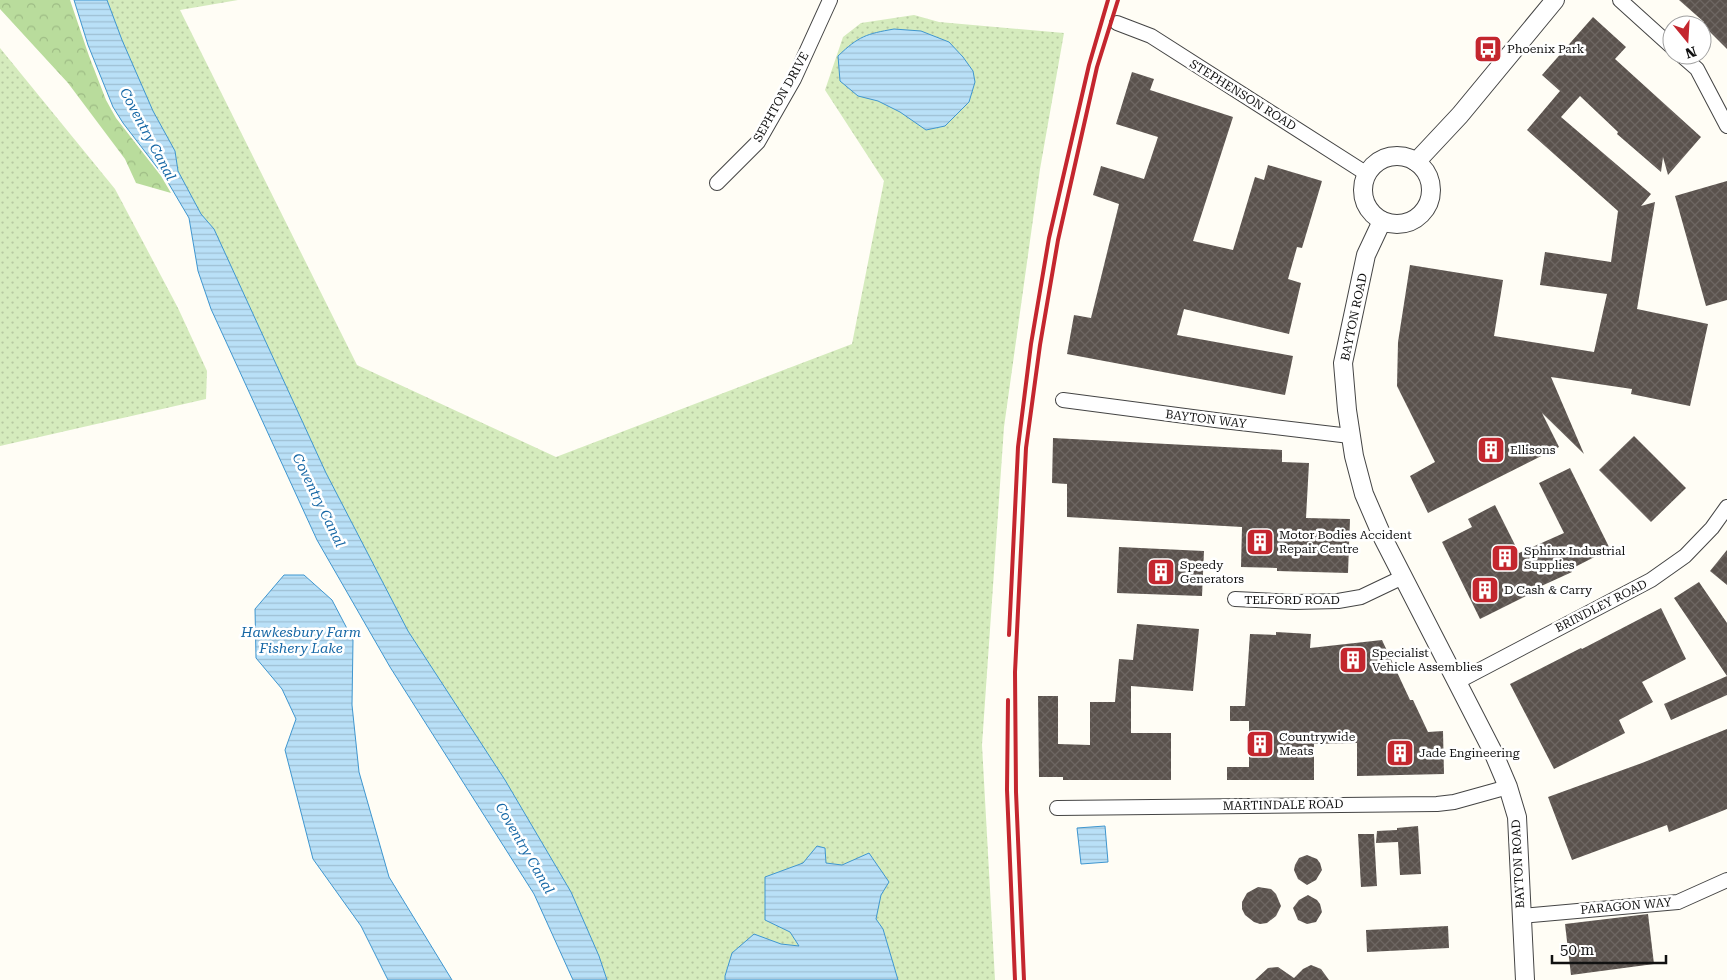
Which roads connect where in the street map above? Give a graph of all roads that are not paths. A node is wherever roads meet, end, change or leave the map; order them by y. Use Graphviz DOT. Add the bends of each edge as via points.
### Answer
graph roads {
  1 [pos="830,0"];
  2 [pos="1555,0"];
  3 [pos="1620,0"];
  4 [pos="1117,23"];
  5 [pos="1662,38"];
  6 [pos="1692,65"];
  7 [pos="1727,126"];
  8 [pos="1416,162"];
  9 [pos="1366,174"];
  10 [pos="717,183"];
  11 [pos="1382,221"];
  12 [pos="1063,400"];
  13 [pos="1350,436"];
  14 [pos="1727,507"];
  15 [pos="1403,577"];
  16 [pos="1235,599"];
  17 [pos="1457,682"];
  18 [pos="1508,787"];
  19 [pos="1057,808"];
  20 [pos="1727,880"];
  21 [pos="1521,916"];
  22 [pos="1525,980"];
  1 -- 10 [label="street, SEPHTON DRIVE" via="794,79 758,142"];
  2 -- 8 [label="street" via="1460,115"];
  3 -- 5 [label="street"];
  4 -- 9 [label="street, STEPHENSON ROAD" via="1151,36"];
  6 -- 7 [label="street"];
  8 -- 9 [label="street" via="1403,156 1389,156"];
  8 -- 11 [label="street" via="1430,180 1429,202 1414,220 1404,224"];
  9 -- 11 [label="street" via="1362,191 1364,200 1368,209"];
  11 -- 13 [label="street, BAYTON ROAD" via="1366,255 1343,362"];
  12 -- 13 [label="street, BAYTON WAY"];
  13 -- 15 [label="street, BAYTON ROAD" via="1364,494"];
  14 -- 17 [label="street, BRINDLEY ROAD" via="1685,556 1651,580"];
  15 -- 16 [label="street, TELFORD ROAD" via="1362,597 1338,602"];
  15 -- 17 [label="street, BAYTON ROAD"];
  17 -- 18 [label="street, BAYTON ROAD"];
  18 -- 19 [label="street, MARTINDALE ROAD" via="1437,804"];
  18 -- 21 [label="street, BAYTON ROAD" via="1517,817"];
  20 -- 21 [label="street, PARAGON WAY" via="1678,902"];
  21 -- 22 [label="street, BAYTON ROAD"];
}
